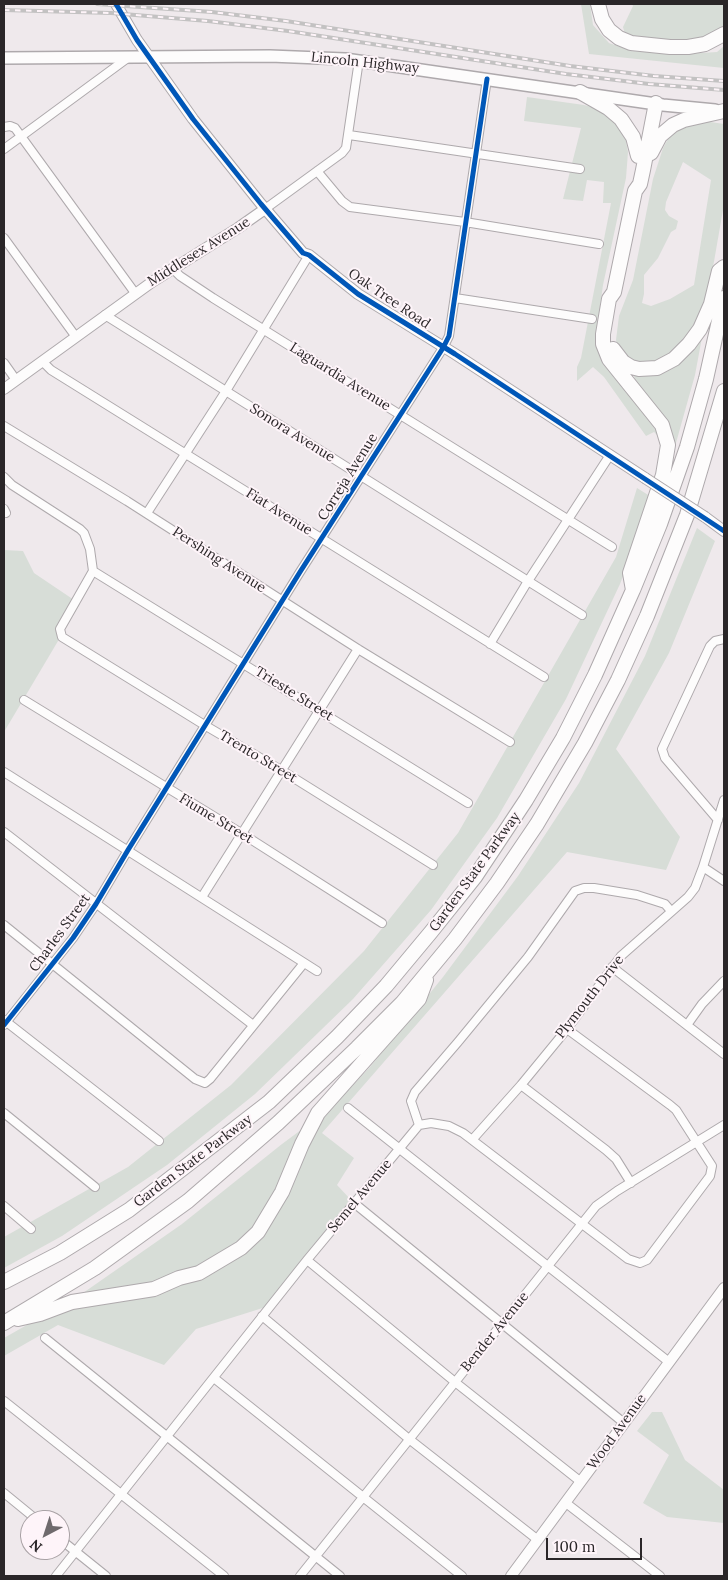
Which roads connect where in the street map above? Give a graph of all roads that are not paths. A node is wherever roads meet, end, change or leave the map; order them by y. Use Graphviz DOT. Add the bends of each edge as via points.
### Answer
graph roads {
  1 [pos="116,4"];
  2 [pos="598,4"];
  3 [pos="724,34"];
  4 [pos="129,57"];
  5 [pos="149,57"];
  6 [pos="4,58"];
  7 [pos="359,60"];
  8 [pos="487,79"];
  9 [pos="580,92"];
  10 [pos="652,103"];
  11 [pos="724,111"];
  12 [pos="4,127"];
  13 [pos="349,134"];
  14 [pos="21,136"];
  15 [pos="4,149"];
  16 [pos="475,153"];
  17 [pos="638,156"];
  18 [pos="580,169"];
  19 [pos="643,170"];
  20 [pos="317,172"];
  21 [pos="635,191"];
  22 [pos="265,209"];
  23 [pos="465,222"];
  24 [pos="4,238"];
  25 [pos="599,244"];
  26 [pos="308,255"];
  27 [pos="724,267"];
  28 [pos="172,268"];
  29 [pos="614,292"];
  30 [pos="135,293"];
  31 [pos="454,298"];
  32 [pos="724,298"];
  33 [pos="105,315"];
  34 [pos="592,319"];
  35 [pos="263,329"];
  36 [pos="76,336"];
  37 [pos="443,348"];
  38 [pos="42,361"];
  39 [pos="4,363"];
  40 [pos="16,380"];
  41 [pos="4,389"];
  42 [pos="226,391"];
  43 [pos="724,391"];
  44 [pos="400,414"];
  45 [pos="4,426"];
  46 [pos="719,426"];
  47 [pos="185,453"];
  48 [pos="610,455"];
  49 [pos="361,476"];
  50 [pos="4,477"];
  51 [pos="147,513"];
  52 [pos="568,520"];
  53 [pos="724,531"];
  54 [pos="322,539"];
  55 [pos="612,547"];
  56 [pos="93,571"];
  57 [pos="528,581"];
  58 [pos="633,590"];
  59 [pos="283,601"];
  60 [pos="582,615"];
  61 [pos="724,639"];
  62 [pos="490,644"];
  63 [pos="358,649"];
  64 [pos="244,663"];
  65 [pos="544,677"];
  66 [pos="24,700"];
  67 [pos="319,710"];
  68 [pos="206,726"];
  69 [pos="510,742"];
  70 [pos="281,770"];
  71 [pos="4,772"];
  72 [pos="166,788"];
  73 [pos="724,800"];
  74 [pos="468,803"];
  75 [pos="718,820"];
  76 [pos="4,832"];
  77 [pos="241,833"];
  78 [pos="128,850"];
  79 [pos="433,865"];
  80 [pos="703,867"];
  81 [pos="724,881"];
  82 [pos="202,897"];
  83 [pos="96,904"];
  84 [pos="671,911"];
  85 [pos="382,923"];
  86 [pos="4,926"];
  87 [pos="304,963"];
  88 [pos="52,965"];
  89 [pos="612,967"];
  90 [pos="317,971"];
  91 [pos="429,972"];
  92 [pos="724,982"];
  93 [pos="5,1022"];
  94 [pos="253,1025"];
  95 [pos="687,1025"];
  96 [pos="566,1029"];
  97 [pos="724,1054"];
  98 [pos="521,1085"];
  99 [pos="348,1108"];
  100 [pos="4,1113"];
  101 [pos="419,1125"];
  102 [pos="724,1125"];
  103 [pos="472,1140"];
  104 [pos="159,1141"];
  105 [pos="697,1142"];
  106 [pos="400,1148"];
  107 [pos="631,1183"];
  108 [pos="95,1187"];
  109 [pos="354,1203"];
  110 [pos="4,1206"];
  111 [pos="583,1223"];
  112 [pos="31,1229"];
  113 [pos="307,1260"];
  114 [pos="549,1266"];
  115 [pos="4,1282"];
  116 [pos="724,1288"];
  117 [pos="262,1316"];
  118 [pos="6,1322"];
  119 [pos="502,1323"];
  120 [pos="45,1338"];
  121 [pos="669,1362"];
  122 [pos="214,1378"];
  123 [pos="456,1382"];
  124 [pos="4,1401"];
  125 [pos="624,1423"];
  126 [pos="166,1437"];
  127 [pos="409,1439"];
  128 [pos="581,1482"];
  129 [pos="4,1493"];
  130 [pos="121,1494"];
  131 [pos="363,1497"];
  132 [pos="566,1503"];
  133 [pos="24,1510"];
  134 [pos="538,1540"];
  135 [pos="70,1548"];
  136 [pos="75,1552"];
  137 [pos="316,1556"];
  138 [pos="56,1576"];
  139 [pos="106,1576"];
  140 [pos="224,1576"];
  141 [pos="300,1576"];
  142 [pos="340,1576"];
  143 [pos="462,1576"];
  144 [pos="511,1576"];
  145 [pos="660,1576"];
  1 -- 5 [label="street, Oak Tree Road"];
  2 -- 3 [label="highway" via="609,30 632,43 688,47 705,44"];
  4 -- 5 [label="main road, Lincoln Highway"];
  4 -- 6 [label="main road, Lincoln Highway"];
  4 -- 14 [label="street"];
  5 -- 7 [label="main road, Lincoln Highway" via="304,56"];
  5 -- 22 [label="street, Oak Tree Road" via="193,120"];
  7 -- 8 [label="main road, Lincoln Highway"];
  7 -- 13 [label="street, Middlesex Avenue"];
  8 -- 9 [label="main road, Lincoln Highway"];
  8 -- 16 [label="street, Correja Avenue"];
  9 -- 10 [label="main road, Lincoln Highway"];
  9 -- 17 [label="highway" via="621,119 634,137"];
  10 -- 11 [label="main road, Lincoln Highway"];
  10 -- 17 [label="highway"];
  10 -- 19 [label="highway"];
  11 -- 19 [label="highway" via="684,120 669,128 656,143"];
  12 -- 14 [label="street" via="15,128"];
  13 -- 16 [label="street"];
  13 -- 20 [label="street, Middlesex Avenue" via="344,151"];
  14 -- 15 [label="street"];
  14 -- 30 [label="street"];
  16 -- 18 [label="street"];
  16 -- 23 [label="street, Correja Avenue"];
  17 -- 21 [label="highway" via="633,181"];
  19 -- 21 [label="highway"];
  20 -- 22 [label="street, Middlesex Avenue"];
  20 -- 23 [label="street" via="350,207"];
  21 -- 29 [label="highway"];
  22 -- 26 [label="street, Oak Tree Road"];
  22 -- 28 [label="street, Middlesex Avenue"];
  23 -- 25 [label="street"];
  23 -- 31 [label="street, Correja Avenue"];
  24 -- 36 [label="street"];
  26 -- 35 [label="street"];
  26 -- 37 [label="street, Oak Tree Road" via="358,294"];
  27 -- 29 [label="highway" via="719,271 711,304 693,339 674,359 652,369 631,367 615,353 610,336 616,300"];
  28 -- 30 [label="street, Middlesex Avenue"];
  28 -- 35 [label="street, Laguardia Avenue"];
  29 -- 58 [label="highway" via="609,299 604,324 604,349 662,425 668,445 661,481 630,573"];
  30 -- 33 [label="street, Middlesex Avenue"];
  31 -- 34 [label="street"];
  31 -- 37 [label="street, Correja Avenue" via="449,336"];
  32 -- 58 [label="highway, Garden State Parkway" via="687,447"];
  33 -- 36 [label="street, Middlesex Avenue"];
  33 -- 42 [label="street, Sonora Avenue"];
  35 -- 42 [label="street"];
  35 -- 44 [label="street, Laguardia Avenue"];
  36 -- 38 [label="street, Middlesex Avenue"];
  37 -- 44 [label="street, Correja Avenue"];
  37 -- 48 [label="street, Oak Tree Road"];
  38 -- 40 [label="street, Middlesex Avenue"];
  38 -- 47 [label="street, Fiat Avenue" via="51,370"];
  39 -- 40 [label="street"];
  40 -- 41 [label="street, Middlesex Avenue"];
  42 -- 47 [label="street"];
  42 -- 49 [label="street, Sonora Avenue"];
  43 -- 46 [label="highway"];
  44 -- 49 [label="street, Correja Avenue"];
  44 -- 52 [label="street, Laguardia Avenue"];
  45 -- 51 [label="street, Pershing Avenue"];
  46 -- 91 [label="highway, Garden State Parkway" via="644,623 581,750 510,864"];
  47 -- 51 [label="street"];
  47 -- 54 [label="street, Fiat Avenue"];
  48 -- 52 [label="street"];
  48 -- 53 [label="street, Oak Tree Road, bridge"];
  49 -- 54 [label="street, Correja Avenue"];
  49 -- 57 [label="street, Sonora Avenue"];
  50 -- 56 [label="street" via="80,529 90,549"];
  51 -- 59 [label="street, Pershing Avenue"];
  52 -- 55 [label="street, Laguardia Avenue"];
  52 -- 57 [label="street"];
  54 -- 59 [label="street, Correja Avenue"];
  54 -- 62 [label="street, Fiat Avenue"];
  56 -- 64 [label="street, Trieste Street"];
  56 -- 68 [label="street, Trento Street" via="60,629 62,637"];
  57 -- 60 [label="street, Sonora Avenue"];
  57 -- 62 [label="street"];
  58 -- 115 [label="highway, Garden State Parkway" via="584,697 526,800 474,877 380,992 315,1059 251,1117 129,1210 60,1253"];
  59 -- 63 [label="street, Pershing Avenue"];
  59 -- 64 [label="street, Correja Avenue"];
  61 -- 75 [label="street" via="710,646 662,749 665,758"];
  62 -- 65 [label="street, Fiat Avenue"];
  63 -- 67 [label="street"];
  63 -- 69 [label="street, Pershing Avenue"];
  64 -- 67 [label="street, Trieste Street"];
  64 -- 68 [label="street, Correja Avenue"];
  66 -- 72 [label="street, Fiume Street"];
  67 -- 70 [label="street"];
  67 -- 74 [label="street, Trieste Street"];
  68 -- 70 [label="street, Trento Street"];
  68 -- 72 [label="street, Correja Avenue"];
  70 -- 77 [label="street"];
  70 -- 79 [label="street, Trento Street"];
  71 -- 78 [label="street"];
  72 -- 77 [label="street, Fiume Street"];
  72 -- 78 [label="street, Correja Avenue"];
  73 -- 75 [label="street, Plymouth Drive"];
  75 -- 80 [label="street, Plymouth Drive"];
  76 -- 83 [label="street"];
  77 -- 82 [label="street"];
  77 -- 85 [label="street, Fiume Street"];
  78 -- 82 [label="street"];
  78 -- 83 [label="street, Charles Street"];
  80 -- 81 [label="street"];
  80 -- 84 [label="street, Plymouth Drive" via="688,897"];
  82 -- 87 [label="street"];
  83 -- 88 [label="street, Charles Street"];
  83 -- 94 [label="street"];
  84 -- 89 [label="street, Plymouth Drive"];
  84 -- 101 [label="street" via="665,904 637,895 594,888 575,891 528,957 415,1092 411,1101"];
  86 -- 88 [label="street"];
  87 -- 90 [label="street"];
  87 -- 94 [label="street"];
  88 -- 93 [label="street, Charles Street"];
  88 -- 94 [label="street" via="205,1083"];
  89 -- 95 [label="street"];
  89 -- 96 [label="street, Plymouth Drive"];
  91 -- 118 [label="highway, Garden State Parkway" via="357,1048 278,1123 188,1200 95,1268"];
  91 -- 118 [label="highway" via="419,999 318,1113 282,1192 258,1232 241,1248 199,1272 154,1289 72,1302"];
  92 -- 95 [label="street"];
  93 -- 104 [label="street"];
  95 -- 97 [label="street"];
  96 -- 98 [label="street, Plymouth Drive"];
  96 -- 105 [label="street" via="676,1110"];
  98 -- 103 [label="street, Plymouth Drive"];
  98 -- 107 [label="street" via="606,1150 616,1159"];
  99 -- 106 [label="street"];
  100 -- 108 [label="street"];
  101 -- 103 [label="street" via="449,1126"];
  101 -- 106 [label="street, Semel Avenue"];
  102 -- 105 [label="street, Bender Avenue"];
  103 -- 111 [label="street"];
  105 -- 107 [label="street, Bender Avenue"];
  105 -- 111 [label="street" via="712,1166 710,1176 647,1260 634,1262"];
  106 -- 109 [label="street, Semel Avenue"];
  106 -- 114 [label="street"];
  107 -- 111 [label="street, Bender Avenue" via="596,1206"];
  109 -- 113 [label="street, Semel Avenue"];
  109 -- 119 [label="street"];
  110 -- 112 [label="street"];
  111 -- 114 [label="street, Bender Avenue"];
  113 -- 117 [label="street, Semel Avenue"];
  113 -- 123 [label="street"];
  114 -- 119 [label="street, Bender Avenue"];
  114 -- 121 [label="street"];
  116 -- 121 [label="street, Wood Avenue"];
  117 -- 122 [label="street, Semel Avenue"];
  117 -- 127 [label="street"];
  119 -- 123 [label="street, Bender Avenue"];
  119 -- 125 [label="street"];
  120 -- 126 [label="street"];
  121 -- 125 [label="street, Wood Avenue"];
  122 -- 126 [label="street, Semel Avenue"];
  122 -- 131 [label="street"];
  123 -- 127 [label="street, Bender Avenue"];
  123 -- 128 [label="street"];
  124 -- 130 [label="street"];
  125 -- 128 [label="street, Wood Avenue"];
  126 -- 130 [label="street, Semel Avenue"];
  126 -- 137 [label="street"];
  127 -- 131 [label="street, Bender Avenue"];
  127 -- 134 [label="street"];
  128 -- 132 [label="street, Wood Avenue"];
  129 -- 133 [label="street"];
  130 -- 136 [label="street, Semel Avenue"];
  130 -- 140 [label="street"];
  131 -- 137 [label="street, Bender Avenue"];
  131 -- 143 [label="street"];
  132 -- 134 [label="street, Wood Avenue"];
  132 -- 145 [label="street"];
  134 -- 144 [label="street, Wood Avenue"];
  135 -- 136 [label="street"];
  136 -- 138 [label="street, Semel Avenue"];
  136 -- 139 [label="street"];
  137 -- 141 [label="street, Bender Avenue"];
  137 -- 142 [label="street"];
}
